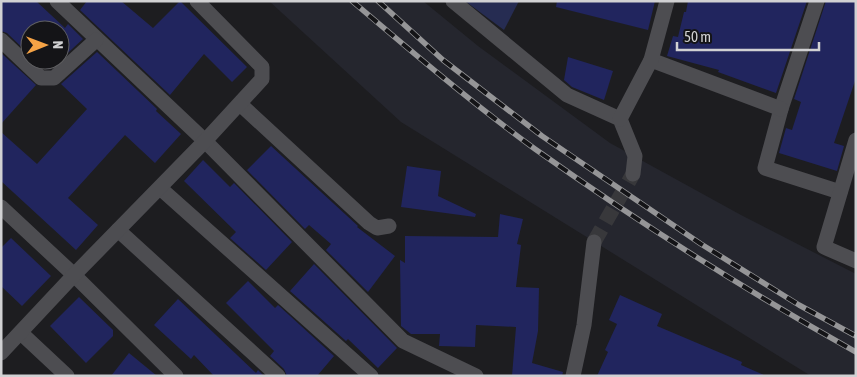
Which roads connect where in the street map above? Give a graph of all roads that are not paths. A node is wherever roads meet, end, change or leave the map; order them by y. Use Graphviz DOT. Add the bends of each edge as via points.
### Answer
graph roads {
  1 [pos="56,1"];
  2 [pos="197,1"];
  3 [pos="453,1"];
  4 [pos="667,1"];
  5 [pos="817,1"];
  6 [pos="1,40"];
  7 [pos="96,40"];
  8 [pos="651,60"];
  9 [pos="240,104"];
  10 [pos="781,109"];
  11 [pos="620,119"];
  12 [pos="205,141"];
  13 [pos="854,149"];
  14 [pos="633,174"];
  15 [pos="160,188"];
  16 [pos="840,192"];
  17 [pos="1,207"];
  18 [pos="389,226"];
  19 [pos="118,230"];
  20 [pos="594,242"];
  21 [pos="856,261"];
  22 [pos="74,275"];
  23 [pos="21,333"];
  24 [pos="1,353"];
  25 [pos="67,376"];
  26 [pos="176,376"];
  27 [pos="278,376"];
  28 [pos="371,376"];
  29 [pos="476,376"];
  30 [pos="573,376"];
  1 -- 7 [label="street"];
  2 -- 9 [label="street" via="262,67 262,79"];
  3 -- 11 [label="street" via="567,95"];
  4 -- 8 [label="street"];
  5 -- 10 [label="street"];
  6 -- 7 [label="street" via="41,78 54,78"];
  7 -- 12 [label="street"];
  8 -- 10 [label="street"];
  8 -- 11 [label="street"];
  9 -- 12 [label="street"];
  9 -- 18 [label="street" via="369,223 377,228"];
  10 -- 16 [label="street" via="765,168"];
  11 -- 14 [label="street" via="635,156"];
  12 -- 15 [label="street"];
  12 -- 29 [label="street" via="402,342"];
  13 -- 16 [label="street"];
  15 -- 19 [label="street"];
  15 -- 28 [label="street"];
  16 -- 21 [label="street" via="824,246"];
  17 -- 22 [label="street"];
  19 -- 22 [label="street"];
  19 -- 27 [label="street"];
  20 -- 30 [label="street" via="584,325"];
  22 -- 23 [label="street"];
  22 -- 26 [label="street"];
  23 -- 24 [label="street"];
  23 -- 25 [label="street"];
}
